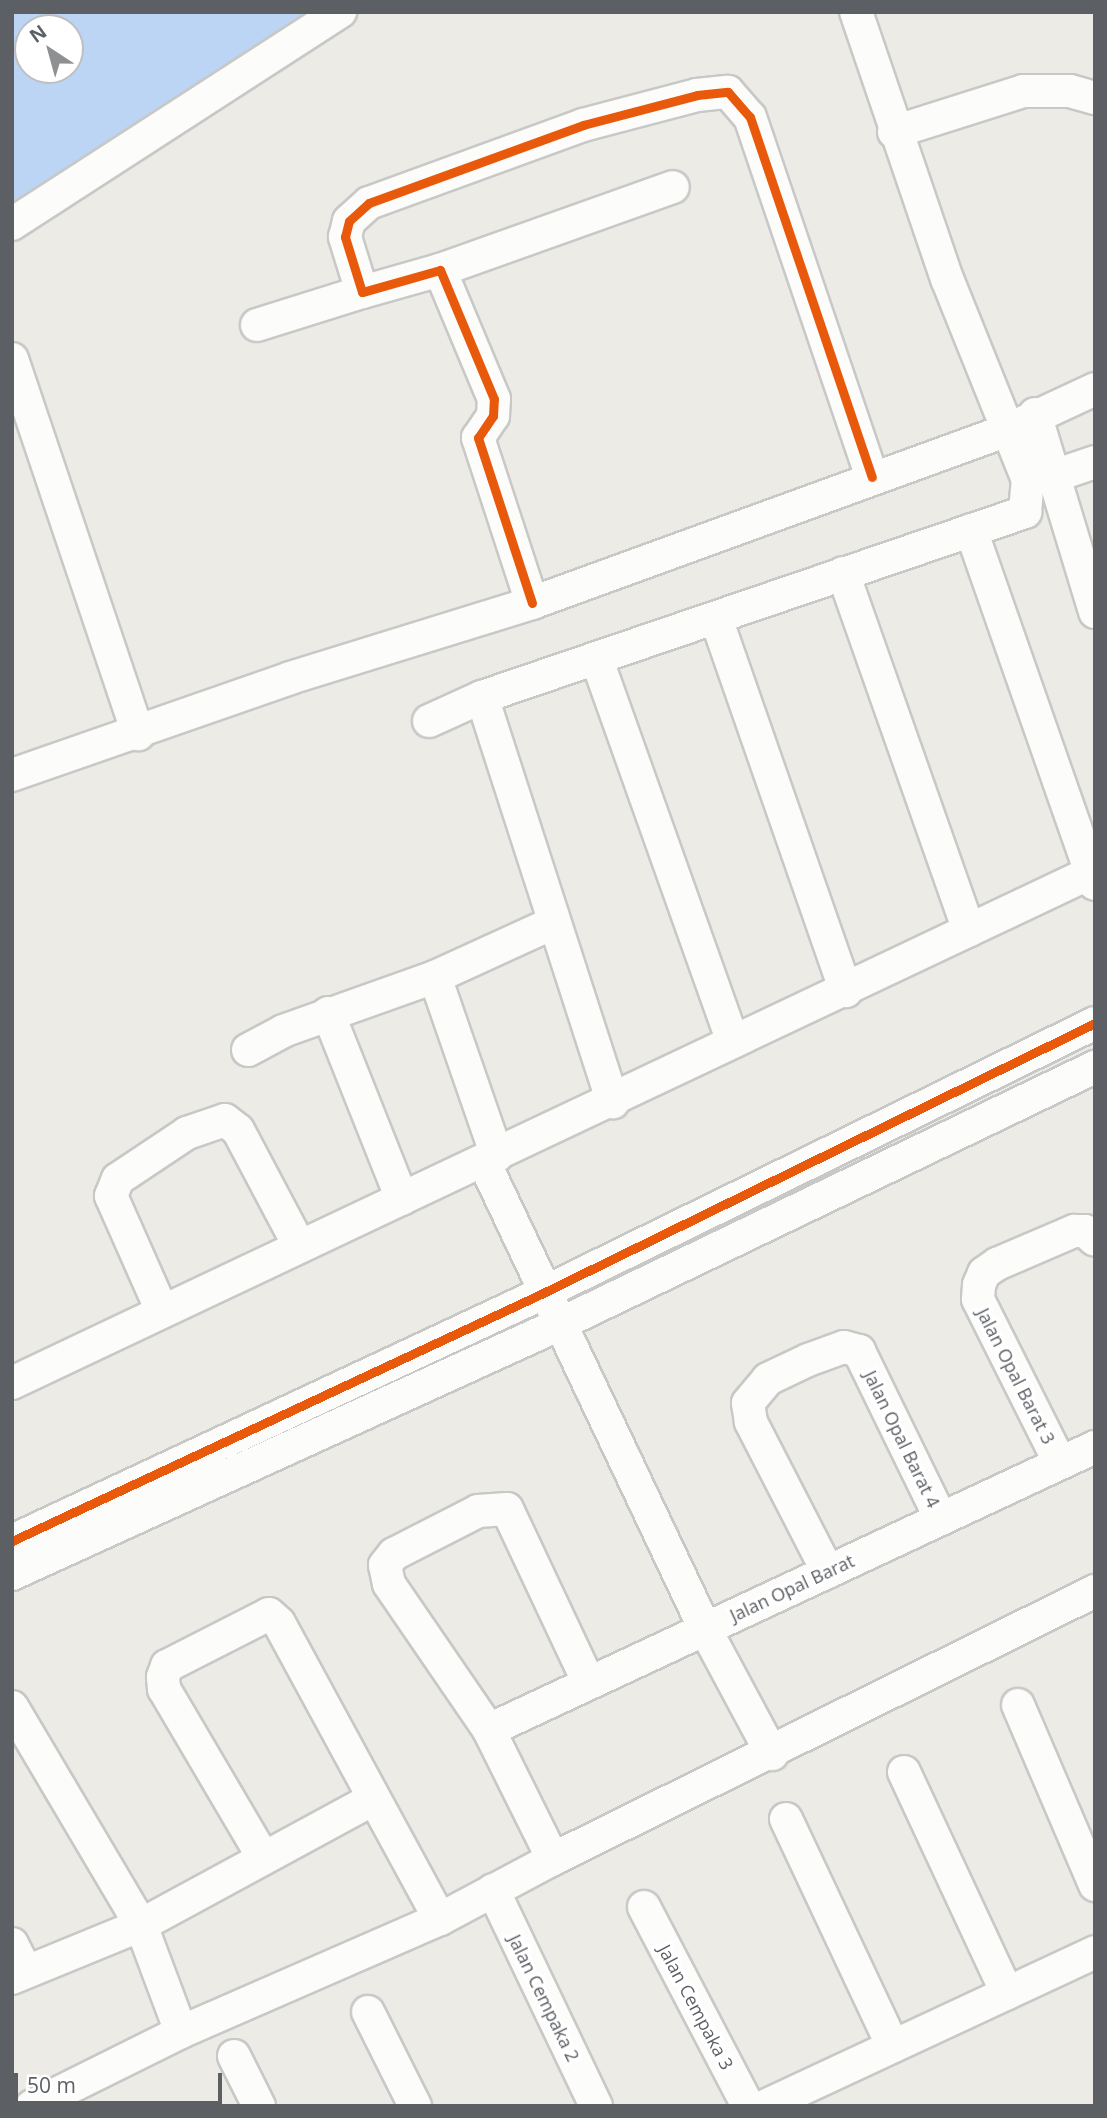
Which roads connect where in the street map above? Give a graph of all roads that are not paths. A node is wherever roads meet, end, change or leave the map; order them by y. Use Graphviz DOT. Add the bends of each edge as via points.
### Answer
graph roads {
  1 [pos="340,12"];
  2 [pos="856,12"];
  3 [pos="1095,98"];
  4 [pos="894,132"];
  5 [pos="673,187"];
  6 [pos="12,224"];
  7 [pos="440,270"];
  8 [pos="362,292"];
  9 [pos="257,325"];
  10 [pos="12,359"];
  11 [pos="1095,389"];
  12 [pos="1035,414"];
  13 [pos="1005,431"];
  14 [pos="1095,462"];
  15 [pos="1054,476"];
  16 [pos="872,477"];
  17 [pos="971,530"];
  18 [pos="844,573"];
  19 [pos="532,603"];
  20 [pos="1095,612"];
  21 [pos="717,621"];
  22 [pos="597,660"];
  23 [pos="482,697"];
  24 [pos="429,721"];
  25 [pos="138,734"];
  26 [pos="12,775"];
  27 [pos="1092,879"];
  28 [pos="553,923"];
  29 [pos="969,930"];
  30 [pos="435,977"];
  31 [pos="846,991"];
  32 [pos="328,1013"];
  33 [pos="1095,1023"];
  34 [pos="733,1042"];
  35 [pos="248,1050"];
  36 [pos="1095,1067"];
  37 [pos="613,1102"];
  38 [pos="490,1159"];
  39 [pos="402,1199"];
  40 [pos="1090,1235"];
  41 [pos="299,1245"];
  42 [pos="543,1293"];
  43 [pos="162,1311"];
  44 [pos="560,1324"];
  45 [pos="12,1383"];
  46 [pos="1095,1447"];
  47 [pos="1060,1463"];
  48 [pos="942,1519"];
  49 [pos="12,1541"];
  50 [pos="828,1572"];
  51 [pos="12,1574"];
  52 [pos="1095,1591"];
  53 [pos="705,1629"];
  54 [pos="589,1683"];
  55 [pos="1018,1705"];
  56 [pos="12,1707"];
  57 [pos="489,1730"];
  58 [pos="772,1754"];
  59 [pos="904,1772"];
  60 [pos="371,1800"];
  61 [pos="786,1819"];
  62 [pos="263,1857"];
  63 [pos="553,1859"];
  64 [pos="1095,1885"];
  65 [pos="493,1890"];
  66 [pos="644,1907"];
  67 [pos="440,1919"];
  68 [pos="141,1925"];
  69 [pos="1095,1952"];
  70 [pos="17,1965"];
  71 [pos="1007,1993"];
  72 [pos="368,2012"];
  73 [pos="181,2032"];
  74 [pos="893,2046"];
  75 [pos="234,2056"];
  76 [pos="32,2106"];
  77 [pos="259,2106"];
  78 [pos="415,2106"];
  79 [pos="596,2106"];
  80 [pos="748,2106"];
  81 [pos="765,2106"];
  1 -- 6 [label="street"];
  2 -- 4 [label="street"];
  3 -- 4 [label="street" via="1070,91 1023,91"];
  4 -- 13 [label="street"];
  5 -- 7 [label="street"];
  7 -- 8 [label="street"];
  7 -- 19 [label="street" via="494,399 493,416 478,438"];
  8 -- 9 [label="street"];
  8 -- 16 [label="street" via="345,237 349,221 369,203 583,125 697,95 728,92 750,117"];
  10 -- 25 [label="street"];
  11 -- 12 [label="street"];
  12 -- 13 [label="street"];
  12 -- 15 [label="street"];
  13 -- 16 [label="street"];
  13 -- 17 [label="street" via="1028,480 1026,512"];
  14 -- 15 [label="street"];
  15 -- 20 [label="street"];
  16 -- 19 [label="street"];
  17 -- 18 [label="street"];
  17 -- 27 [label="street"];
  18 -- 21 [label="street"];
  18 -- 29 [label="street"];
  19 -- 25 [label="street" via="290,678"];
  21 -- 22 [label="street"];
  21 -- 31 [label="street"];
  22 -- 23 [label="street"];
  22 -- 34 [label="street"];
  23 -- 24 [label="street"];
  23 -- 28 [label="street"];
  25 -- 26 [label="street"];
  27 -- 29 [label="street"];
  28 -- 30 [label="street"];
  28 -- 37 [label="street"];
  29 -- 31 [label="street"];
  30 -- 32 [label="street"];
  30 -- 38 [label="street"];
  31 -- 34 [label="street"];
  32 -- 35 [label="street"];
  32 -- 39 [label="street"];
  33 -- 42 [label="street"];
  34 -- 37 [label="street"];
  36 -- 44 [label="street"];
  37 -- 38 [label="street"];
  38 -- 39 [label="street"];
  38 -- 42 [label="street"];
  39 -- 41 [label="street"];
  40 -- 47 [label="street, Jalan Opal Barat 3" via="1074,1231 997,1264 984,1273 979,1292 978,1300"];
  41 -- 43 [label="street"];
  41 -- 43 [label="street" via="238,1130 225,1121 187,1133 118,1179 111,1196"];
  42 -- 44 [label="street"];
  42 -- 49 [label="street"];
  43 -- 45 [label="street"];
  44 -- 51 [label="street"];
  44 -- 53 [label="street"];
  46 -- 47 [label="street, Jalan Opal Barat"];
  47 -- 48 [label="street, Jalan Opal Barat"];
  48 -- 50 [label="street, Jalan Opal Barat"];
  48 -- 50 [label="street, Jalan Opal Barat 4" via="854,1347 836,1349 768,1379 748,1403 751,1422"];
  50 -- 53 [label="street, Jalan Opal Barat"];
  52 -- 58 [label="street"];
  53 -- 54 [label="street, Jalan Opal Barat"];
  53 -- 58 [label="street"];
  54 -- 57 [label="street, Jalan Opal Barat"];
  54 -- 57 [label="street" via="513,1517 498,1506 478,1511 394,1554 385,1565 389,1584"];
  55 -- 64 [label="street"];
  56 -- 68 [label="street"];
  57 -- 63 [label="street"];
  58 -- 63 [label="street"];
  59 -- 71 [label="street"];
  60 -- 62 [label="street"];
  60 -- 62 [label="street" via="279,1623 269,1614 256,1617 167,1666 163,1677 164,1689"];
  60 -- 67 [label="street"];
  61 -- 74 [label="street"];
  62 -- 68 [label="street"];
  63 -- 65 [label="street"];
  65 -- 67 [label="street"];
  65 -- 79 [label="street, Jalan Cempaka 2"];
  66 -- 80 [label="street, Jalan Cempaka 3"];
  67 -- 73 [label="street"];
  68 -- 70 [label="street"];
  68 -- 73 [label="street"];
  69 -- 71 [label="street"];
  71 -- 74 [label="street"];
  72 -- 78 [label="street"];
  73 -- 76 [label="street"];
  74 -- 81 [label="street"];
  75 -- 77 [label="street"];
}
